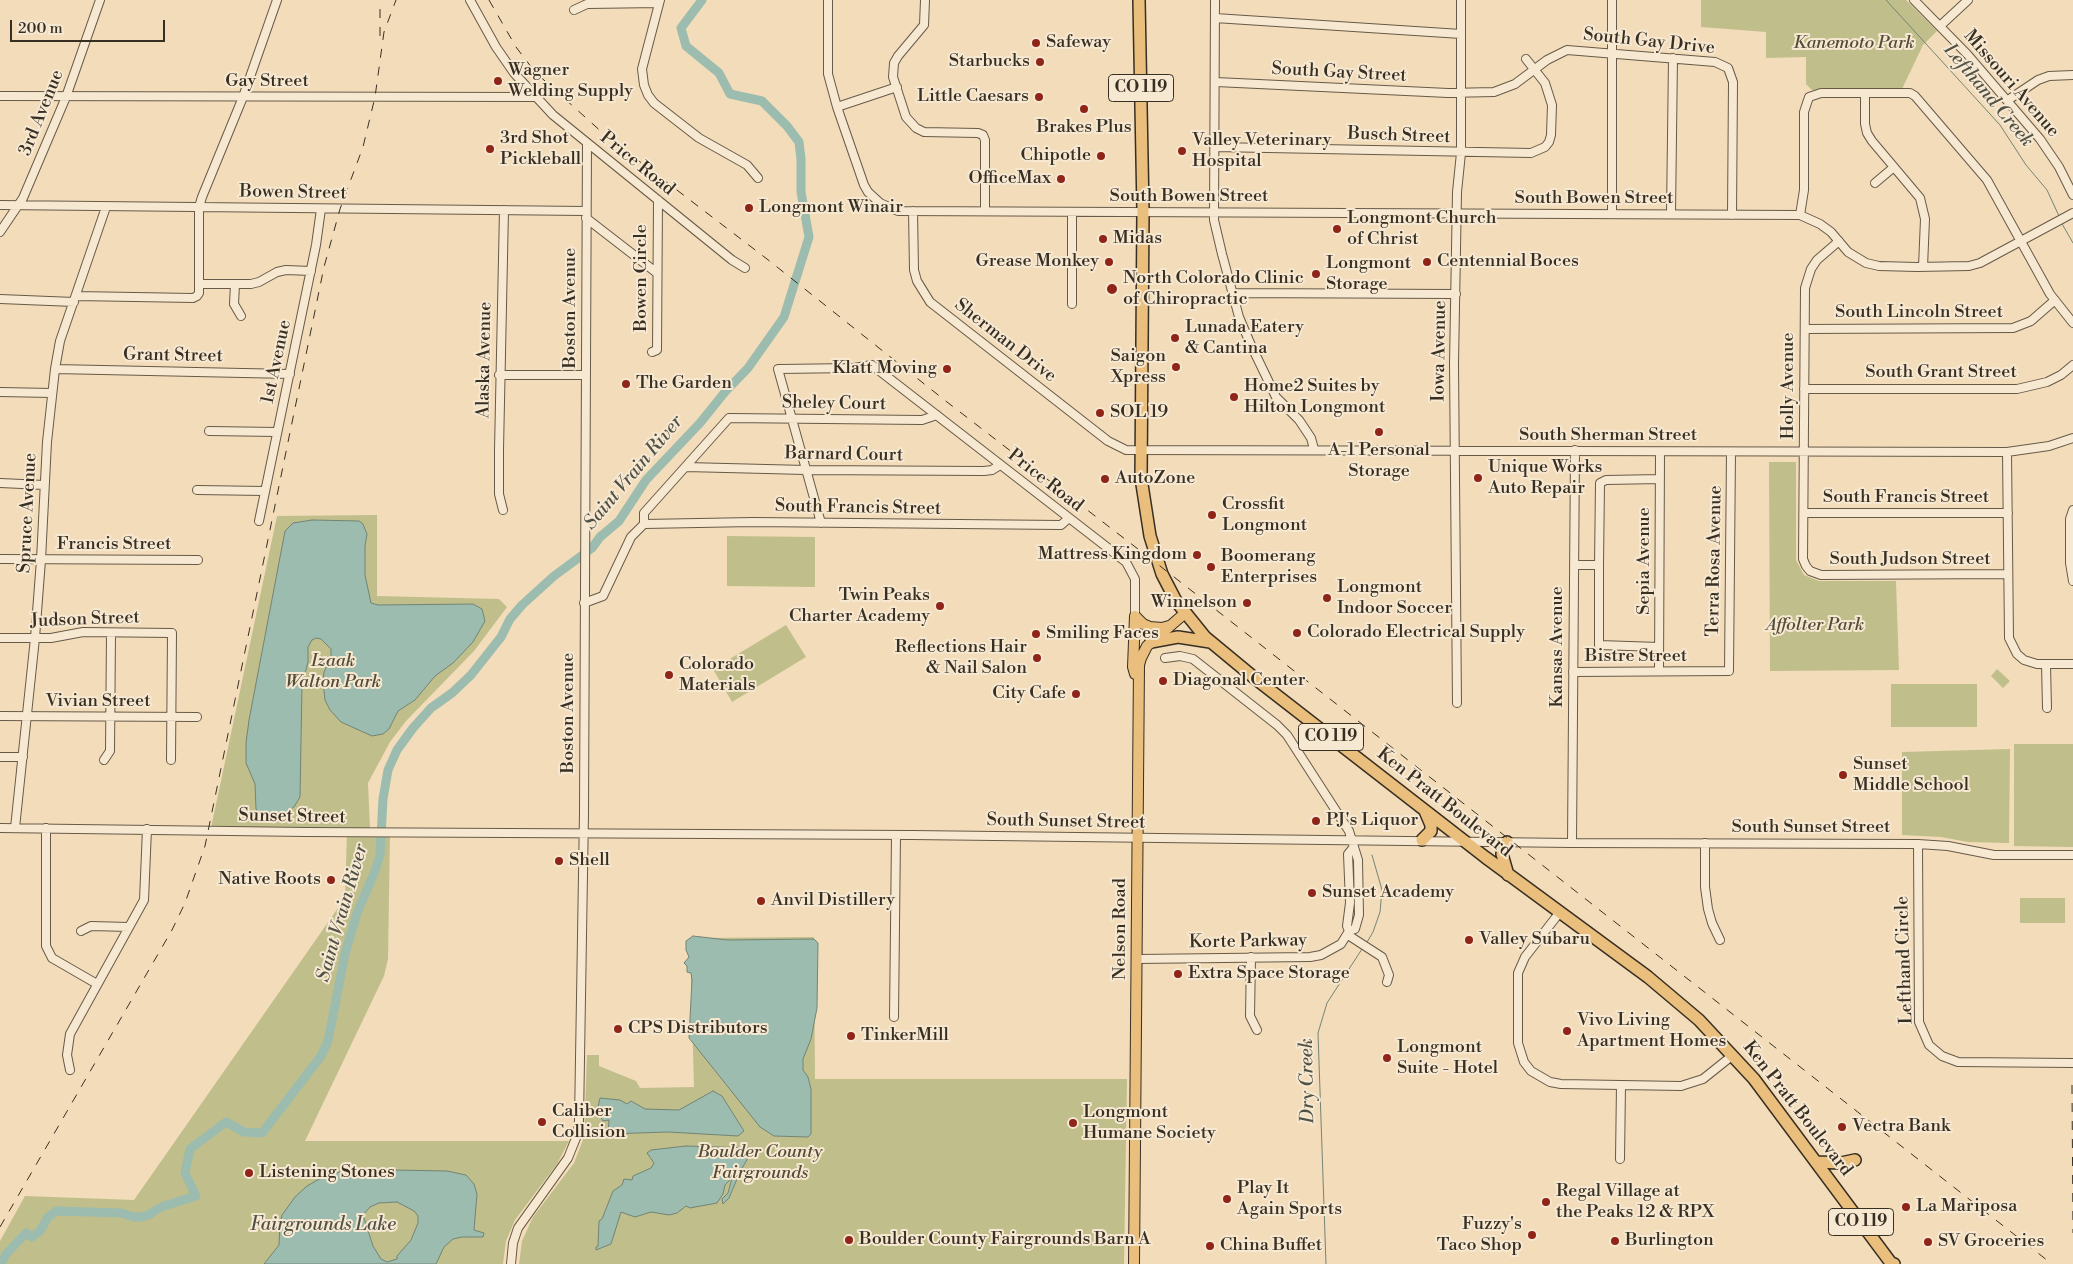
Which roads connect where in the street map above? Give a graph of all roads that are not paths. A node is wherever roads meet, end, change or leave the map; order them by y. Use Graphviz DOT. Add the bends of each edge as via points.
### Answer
graph roads {
  1 [pos="100,0"];
  2 [pos="278,0"];
  3 [pos="470,0"];
  4 [pos="828,0"];
  5 [pos="925,0"];
  6 [pos="1138,0"];
  7 [pos="1215,0"];
  8 [pos="1461,0"];
  9 [pos="1612,0"];
  10 [pos="1914,0"];
  11 [pos="1968,0"];
  12 [pos="660,1"];
  13 [pos="574,10"];
  14 [pos="1215,18"];
  15 [pos="1940,26"];
  16 [pos="1461,34"];
  17 [pos="1612,53"];
  18 [pos="1673,58"];
  19 [pos="1526,59"];
  20 [pos="1534,68"];
  21 [pos="2073,75"];
  22 [pos="1216,82"];
  23 [pos="897,87"];
  24 [pos="1461,93"];
  25 [pos="1865,93"];
  26 [pos="0,96"];
  27 [pos="243,96"];
  28 [pos="66,97"];
  29 [pos="534,97"];
  30 [pos="2008,100"];
  31 [pos="838,107"];
  32 [pos="587,143"];
  33 [pos="1215,146"];
  34 [pos="1461,153"];
  35 [pos="1894,167"];
  36 [pos="758,178"];
  37 [pos="1875,183"];
  38 [pos="2073,196"];
  39 [pos="658,200"];
  40 [pos="0,205"];
  41 [pos="19,205"];
  42 [pos="106,207"];
  43 [pos="200,207"];
  44 [pos="321,209"];
  45 [pos="504,210"];
  46 [pos="913,211"];
  47 [pos="985,211"];
  48 [pos="1143,211"];
  49 [pos="1072,212"];
  50 [pos="1214,212"];
  51 [pos="1456,213"];
  52 [pos="2073,213"];
  53 [pos="586,214"];
  54 [pos="1612,214"];
  55 [pos="1671,214"];
  56 [pos="1732,214"];
  57 [pos="1800,214"];
  58 [pos="0,232"];
  59 [pos="1839,241"];
  60 [pos="2021,241"];
  61 [pos="1923,267"];
  62 [pos="745,268"];
  63 [pos="311,271"];
  64 [pos="657,273"];
  65 [pos="199,284"];
  66 [pos="235,284"];
  67 [pos="1232,293"];
  68 [pos="1456,294"];
  69 [pos="0,299"];
  70 [pos="75,299"];
  71 [pos="2055,300"];
  72 [pos="1072,304"];
  73 [pos="241,316"];
  74 [pos="2073,323"];
  75 [pos="1805,329"];
  76 [pos="652,352"];
  77 [pos="2073,365"];
  78 [pos="55,369"];
  79 [pos="290,374"];
  80 [pos="499,375"];
  81 [pos="585,375"];
  82 [pos="1804,389"];
  83 [pos="0,392"];
  84 [pos="52,393"];
  85 [pos="937,415"];
  86 [pos="792,419"];
  87 [pos="209,431"];
  88 [pos="277,432"];
  89 [pos="2073,438"];
  90 [pos="1314,449"];
  91 [pos="1140,450"];
  92 [pos="1454,450"];
  93 [pos="1575,450"];
  94 [pos="1660,452"];
  95 [pos="1731,452"];
  96 [pos="1804,452"];
  97 [pos="2007,452"];
  98 [pos="1000,465"];
  99 [pos="686,467"];
  100 [pos="806,470"];
  101 [pos="1660,479"];
  102 [pos="0,483"];
  103 [pos="44,485"];
  104 [pos="197,490"];
  105 [pos="265,491"];
  106 [pos="503,510"];
  107 [pos="2073,510"];
  108 [pos="1804,513"];
  109 [pos="2008,513"];
  110 [pos="1069,518"];
  111 [pos="260,521"];
  112 [pos="820,523"];
  113 [pos="644,524"];
  114 [pos="1804,545"];
  115 [pos="0,559"];
  116 [pos="41,560"];
  117 [pos="198,560"];
  118 [pos="1574,565"];
  119 [pos="1599,565"];
  120 [pos="2008,574"];
  121 [pos="2073,581"];
  122 [pos="584,603"];
  123 [pos="1184,614"];
  124 [pos="1135,616"];
  125 [pos="1170,626"];
  126 [pos="111,632"];
  127 [pos="0,638"];
  128 [pos="35,638"];
  129 [pos="1151,642"];
  130 [pos="1211,642"];
  131 [pos="1659,647"];
  132 [pos="1143,652"];
  133 [pos="1165,658"];
  134 [pos="2046,664"];
  135 [pos="2073,664"];
  136 [pos="1729,671"];
  137 [pos="1573,672"];
  138 [pos="1659,672"];
  139 [pos="1139,687"];
  140 [pos="1457,703"];
  141 [pos="2047,708"];
  142 [pos="0,716"];
  143 [pos="110,716"];
  144 [pos="172,716"];
  145 [pos="27,717"];
  146 [pos="196,717"];
  147 [pos="0,757"];
  148 [pos="23,757"];
  149 [pos="104,760"];
  150 [pos="171,760"];
  151 [pos="1424,809"];
  152 [pos="0,828"];
  153 [pos="15,828"];
  154 [pos="46,828"];
  155 [pos="147,830"];
  156 [pos="583,834"];
  157 [pos="896,835"];
  158 [pos="1138,838"];
  159 [pos="1422,840"];
  160 [pos="1464,841"];
  161 [pos="1507,842"];
  162 [pos="1520,842"];
  163 [pos="1549,842"];
  164 [pos="1572,843"];
  165 [pos="1706,843"];
  166 [pos="1352,844"];
  167 [pos="1918,844"];
  168 [pos="2073,855"];
  169 [pos="1508,875"];
  170 [pos="1560,912"];
  171 [pos="129,927"];
  172 [pos="82,931"];
  173 [pos="1349,933"];
  174 [pos="1720,940"];
  175 [pos="1251,957"];
  176 [pos="1137,959"];
  177 [pos="1387,982"];
  178 [pos="97,984"];
  179 [pos="74,1008"];
  180 [pos="82,1012"];
  181 [pos="894,1018"];
  182 [pos="1257,1030"];
  183 [pos="1733,1054"];
  184 [pos="2073,1063"];
  185 [pos="70,1070"];
  186 [pos="1621,1085"];
  187 [pos="1620,1159"];
  188 [pos="1855,1160"];
  189 [pos="1817,1162"];
  190 [pos="511,1264"];
  191 [pos="1134,1264"];
  192 [pos="1892,1264"];
  1 -- 28 [label="street, 3rd Avenue"];
  2 -- 27 [label="street"];
  3 -- 29 [label="street, Price Road" via="496,47"];
  4 -- 31 [label="street" via="828,74"];
  5 -- 23 [label="street" via="924,25 894,63"];
  6 -- 48 [label="highway, Ken Pratt Boulevard / CO 119"];
  7 -- 14 [label="street"];
  8 -- 16 [label="street, Iowa Avenue"];
  9 -- 17 [label="street"];
  10 -- 15 [label="street, Missouri Avenue"];
  11 -- 15 [label="street"];
  12 -- 13 [label="street" via="587,4"];
  12 -- 36 [label="street" via="642,69 648,95 699,138 747,164"];
  14 -- 16 [label="street"];
  14 -- 22 [label="street"];
  15 -- 30 [label="street, Missouri Avenue"];
  16 -- 24 [label="street, Iowa Avenue"];
  17 -- 18 [label="street, South Gay Drive"];
  17 -- 20 [label="street, South Gay Drive" via="1567,50"];
  17 -- 54 [label="street"];
  18 -- 55 [label="street"];
  18 -- 56 [label="street, South Gay Drive" via="1715,62 1728,68 1732,75"];
  19 -- 20 [label="street, Busch Street"];
  20 -- 24 [label="street, South Gay Drive" via="1505,89"];
  20 -- 34 [label="street, Busch Street" via="1545,83 1552,105 1551,135 1545,147 1531,153"];
  21 -- 30 [label="street" via="2038,80"];
  22 -- 24 [label="street, South Gay Street"];
  22 -- 33 [label="street"];
  23 -- 31 [label="street"];
  23 -- 47 [label="street" via="906,117 916,128 933,133 982,135 985,140"];
  24 -- 34 [label="street, Iowa Avenue"];
  25 -- 35 [label="street" via="1867,133"];
  25 -- 57 [label="street" via="1821,93 1809,97 1804,112 1804,190"];
  25 -- 60 [label="street" via="1908,93 1915,96 1987,180"];
  26 -- 28 [label="street, Gay Street"];
  27 -- 28 [label="street, Gay Street"];
  27 -- 29 [label="street, Gay Street"];
  27 -- 43 [label="street"];
  28 -- 41 [label="street, 3rd Avenue"];
  29 -- 32 [label="street, Price Road"];
  30 -- 38 [label="street, Missouri Avenue" via="2050,153"];
  31 -- 46 [label="street, South Bowen Street" via="864,185 876,200 889,208"];
  32 -- 39 [label="street, Price Road"];
  32 -- 53 [label="street, Boston Avenue"];
  33 -- 34 [label="street, Busch Street"];
  33 -- 50 [label="street"];
  34 -- 51 [label="street, Iowa Avenue"];
  35 -- 37 [label="street"];
  35 -- 61 [label="street" via="1920,198 1923,207"];
  39 -- 62 [label="street, Price Road"];
  39 -- 64 [label="street, Bowen Circle"];
  40 -- 41 [label="street, Bowen Street"];
  41 -- 42 [label="street, Bowen Street"];
  41 -- 58 [label="street, 3rd Avenue"];
  42 -- 43 [label="street, Bowen Street"];
  42 -- 70 [label="street, Spruce Avenue"];
  43 -- 44 [label="street, Bowen Street"];
  43 -- 65 [label="street"];
  44 -- 45 [label="street, Bowen Street"];
  44 -- 63 [label="street, 1st Avenue"];
  45 -- 53 [label="street, Bowen Street"];
  45 -- 80 [label="street, Alaska Avenue"];
  46 -- 47 [label="street, South Bowen Street"];
  46 -- 91 [label="street, Sherman Drive" via="914,270 917,282 930,302 1108,441 1119,448"];
  47 -- 49 [label="street, South Bowen Street"];
  48 -- 49 [label="street, South Bowen Street"];
  48 -- 50 [label="street, South Bowen Street"];
  48 -- 91 [label="highway, Ken Pratt Boulevard / CO 119"];
  49 -- 72 [label="street"];
  50 -- 51 [label="street, South Bowen Street"];
  50 -- 67 [label="street"];
  51 -- 54 [label="street, South Bowen Street"];
  51 -- 68 [label="street, Iowa Avenue"];
  52 -- 60 [label="street, South Bowen Street"];
  53 -- 64 [label="street"];
  53 -- 81 [label="street, Boston Avenue"];
  54 -- 55 [label="street, South Bowen Street"];
  55 -- 56 [label="street, South Bowen Street"];
  56 -- 57 [label="street, South Bowen Street"];
  57 -- 59 [label="street, South Bowen Street" via="1820,224"];
  59 -- 61 [label="street, South Bowen Street" via="1848,252 1866,263"];
  59 -- 75 [label="street, Holly Avenue" via="1817,260 1807,279"];
  60 -- 61 [label="street, South Bowen Street" via="1969,266"];
  60 -- 71 [label="street"];
  63 -- 66 [label="street" via="286,270 259,282"];
  63 -- 79 [label="street, 1st Avenue"];
  64 -- 76 [label="street, Bowen Circle" via="657,350"];
  65 -- 66 [label="street"];
  65 -- 70 [label="street" via="199,292 193,298"];
  66 -- 73 [label="street" via="234,304"];
  67 -- 68 [label="street"];
  67 -- 90 [label="street" via="1238,317 1276,397 1299,420"];
  68 -- 92 [label="street, Iowa Avenue"];
  69 -- 70 [label="street"];
  70 -- 78 [label="street, Spruce Avenue" via="60,341"];
  71 -- 74 [label="street"];
  71 -- 75 [label="street, South Lincoln Street" via="2031,321 2013,328"];
  75 -- 82 [label="street, Holly Avenue"];
  77 -- 82 [label="street, South Grant Street" via="2047,382 2017,389"];
  78 -- 79 [label="street, Grant Street"];
  78 -- 84 [label="street, Spruce Avenue"];
  79 -- 88 [label="street, 1st Avenue"];
  80 -- 81 [label="street"];
  80 -- 106 [label="street, Alaska Avenue" via="499,494"];
  81 -- 122 [label="street, Boston Avenue"];
  82 -- 96 [label="street, Holly Avenue"];
  83 -- 84 [label="street"];
  84 -- 103 [label="street, Spruce Avenue"];
  85 -- 86 [label="street, Sheley Court" via="922,420"];
  85 -- 86 [label="street, Price Road" via="872,366 778,369"];
  85 -- 98 [label="street, Price Road"];
  86 -- 99 [label="street, Sheley Court" via="729,418"];
  86 -- 100 [label="street"];
  87 -- 88 [label="street"];
  88 -- 105 [label="street, 1st Avenue"];
  89 -- 97 [label="street, South Sherman Street" via="2049,446"];
  90 -- 91 [label="street, South Sherman Street"];
  90 -- 92 [label="street, South Sherman Street"];
  91 -- 123 [label="highway, Ken Pratt Boulevard / CO 119" via="1143,500 1150,536 1168,588"];
  92 -- 93 [label="street, South Sherman Street"];
  92 -- 140 [label="street, Iowa Avenue"];
  93 -- 94 [label="street, South Sherman Street"];
  93 -- 118 [label="street, Kansas Avenue"];
  94 -- 95 [label="street, South Sherman Street"];
  94 -- 101 [label="street, Sepia Avenue"];
  95 -- 96 [label="street, South Sherman Street"];
  95 -- 136 [label="street, Terra Rosa Avenue"];
  96 -- 97 [label="street, South Sherman Street"];
  96 -- 108 [label="street, Holly Avenue"];
  97 -- 109 [label="street"];
  98 -- 100 [label="street, Barnard Court" via="984,471"];
  98 -- 110 [label="street, Price Road"];
  99 -- 100 [label="street, Barnard Court"];
  99 -- 113 [label="street" via="644,514"];
  100 -- 112 [label="street"];
  101 -- 119 [label="street" via="1606,480 1600,483"];
  101 -- 131 [label="street, Sepia Avenue"];
  102 -- 103 [label="street"];
  103 -- 116 [label="street, Spruce Avenue"];
  104 -- 105 [label="street"];
  105 -- 111 [label="street, 1st Avenue"];
  107 -- 121 [label="street" via="2070,519"];
  108 -- 109 [label="street, South Francis Street"];
  108 -- 114 [label="street, Holly Avenue"];
  109 -- 120 [label="street"];
  110 -- 112 [label="street, South Francis Street" via="1061,525"];
  110 -- 124 [label="street, Price Road" via="1129,565 1135,579"];
  112 -- 113 [label="street, South Francis Street"];
  113 -- 122 [label="street" via="631,537 603,596"];
  114 -- 120 [label="street, South Judson Street" via="1806,566 1821,575"];
  115 -- 116 [label="street, Francis Street"];
  116 -- 117 [label="street, Francis Street"];
  116 -- 128 [label="street, Spruce Avenue"];
  118 -- 119 [label="street"];
  118 -- 137 [label="street, Kansas Avenue"];
  119 -- 131 [label="street" via="1599,645"];
  120 -- 134 [label="street" via="2009,638 2024,660"];
  122 -- 156 [label="street, Boston Avenue"];
  123 -- 125 [label="main road, Nelson Road"];
  123 -- 130 [label="highway, Ken Pratt Boulevard / CO 119"];
  124 -- 125 [label="main road" via="1150,627"];
  124 -- 132 [label="street, Price Road" via="1137,639"];
  124 -- 139 [label="main road" via="1133,667"];
  125 -- 129 [label="main road, Nelson Road"];
  126 -- 128 [label="street, Judson Street"];
  126 -- 143 [label="street"];
  126 -- 144 [label="street, Judson Street" via="172,633"];
  127 -- 128 [label="street, Judson Street"];
  128 -- 145 [label="street, Spruce Avenue"];
  129 -- 130 [label="highway" via="1178,637"];
  129 -- 132 [label="main road, Nelson Road"];
  130 -- 151 [label="highway, Ken Pratt Boulevard / CO 119"];
  131 -- 138 [label="street, Sepia Avenue"];
  132 -- 139 [label="main road, Nelson Road"];
  133 -- 166 [label="street" via="1180,656 1193,660 1278,725 1342,818"];
  134 -- 135 [label="street"];
  134 -- 141 [label="street"];
  136 -- 138 [label="street, Bistre Street"];
  137 -- 138 [label="street, Bistre Street"];
  137 -- 164 [label="street, Kansas Avenue"];
  139 -- 158 [label="main road, Nelson Road"];
  142 -- 145 [label="street, Vivian Street"];
  143 -- 144 [label="street, Vivian Street"];
  143 -- 145 [label="street, Vivian Street"];
  143 -- 149 [label="street" via="110,751"];
  144 -- 146 [label="street, Vivian Street"];
  144 -- 150 [label="street"];
  145 -- 148 [label="street, Spruce Avenue"];
  147 -- 148 [label="street"];
  148 -- 153 [label="street, Spruce Avenue"];
  151 -- 159 [label="highway" via="1431,831"];
  151 -- 160 [label="highway, Ken Pratt Boulevard / CO 119"];
  152 -- 153 [label="street, Sunset Street"];
  153 -- 154 [label="street, Sunset Street"];
  154 -- 155 [label="street, Sunset Street"];
  154 -- 178 [label="street" via="46,946 52,958"];
  155 -- 156 [label="street, Sunset Street"];
  155 -- 171 [label="street" via="146,895"];
  156 -- 157 [label="street, South Sunset Street"];
  156 -- 190 [label="street, Boston Avenue" via="578,1133 568,1158 518,1228"];
  157 -- 158 [label="street, South Sunset Street"];
  157 -- 181 [label="street"];
  158 -- 166 [label="street, South Sunset Street"];
  158 -- 176 [label="main road, Nelson Road"];
  159 -- 160 [label="street, South Sunset Street"];
  159 -- 166 [label="street, South Sunset Street"];
  160 -- 161 [label="street, South Sunset Street"];
  160 -- 169 [label="highway, Ken Pratt Boulevard / CO 119"];
  161 -- 163 [label="street, South Sunset Street"];
  161 -- 169 [label="highway" via="1502,854"];
  162 -- 163 [label="street, South Sunset Street"];
  163 -- 164 [label="street, South Sunset Street"];
  164 -- 165 [label="street, South Sunset Street"];
  165 -- 167 [label="street, South Sunset Street"];
  165 -- 174 [label="street" via="1708,909"];
  166 -- 173 [label="street" via="1348,854"];
  167 -- 168 [label="street, South Sunset Street" via="1994,855"];
  167 -- 184 [label="street, Lefthand Circle" via="1919,1022 1929,1045 1942,1056 1958,1062"];
  169 -- 170 [label="highway, Ken Pratt Boulevard / CO 119"];
  170 -- 183 [label="highway, Ken Pratt Boulevard / CO 119" via="1680,1002"];
  170 -- 186 [label="street" via="1525,956 1518,973 1520,1054 1531,1070 1550,1082"];
  171 -- 172 [label="street" via="91,926"];
  171 -- 178 [label="street"];
  173 -- 175 [label="street, Korte Parkway" via="1341,944 1321,955"];
  173 -- 177 [label="street" via="1382,957 1389,975"];
  175 -- 176 [label="street, Korte Parkway"];
  175 -- 182 [label="street" via="1250,1016"];
  176 -- 191 [label="main road, Nelson Road"];
  178 -- 180 [label="street"];
  179 -- 180 [label="street"];
  180 -- 185 [label="street" via="67,1043"];
  183 -- 186 [label="street" via="1692,1084"];
  183 -- 189 [label="highway, Ken Pratt Boulevard / CO 119"];
  186 -- 187 [label="street"];
  188 -- 189 [label="highway"];
  189 -- 192 [label="highway, Ken Pratt Boulevard / CO 119"];
}
